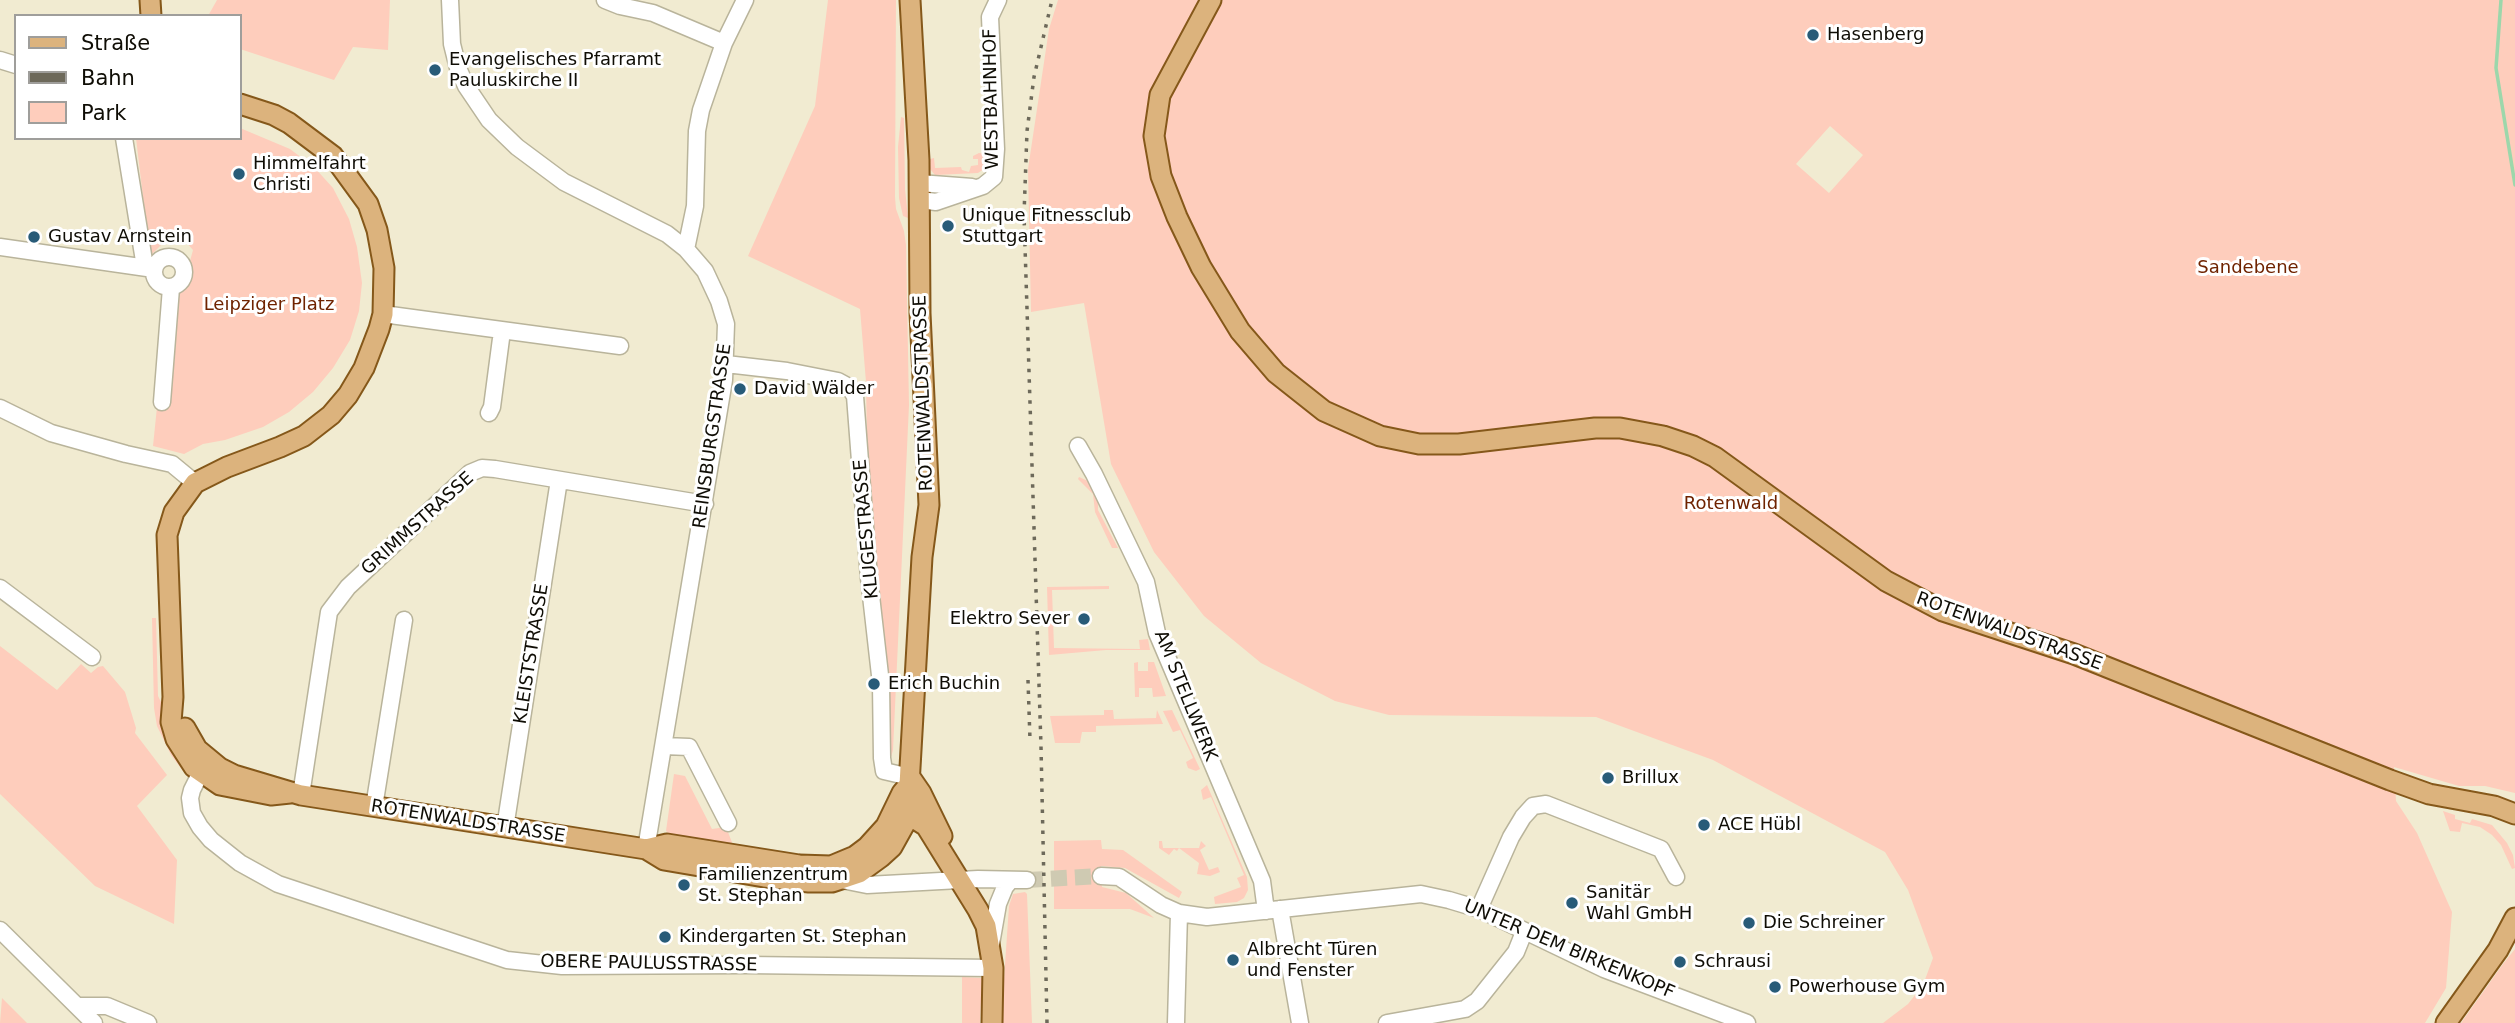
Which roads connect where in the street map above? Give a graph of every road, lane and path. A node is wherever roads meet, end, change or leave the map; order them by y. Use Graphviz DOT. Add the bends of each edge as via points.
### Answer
graph roads {
  1 [pos="450,0"];
  2 [pos="605,0"];
  3 [pos="745,0"];
  4 [pos="910,0"];
  5 [pos="998,0"];
  6 [pos="1211,0"];
  7 [pos="724,43"];
  8 [pos="242,105"];
  9 [pos="124,140"];
  10 [pos="920,192"];
  11 [pos="0,247"];
  12 [pos="686,249"];
  13 [pos="149,268"];
  14 [pos="172,288"];
  15 [pos="383,314"];
  16 [pos="502,331"];
  17 [pos="620,346"];
  18 [pos="726,364"];
  19 [pos="162,402"];
  20 [pos="0,408"];
  21 [pos="489,413"];
  22 [pos="1078,446"];
  23 [pos="559,480"];
  24 [pos="195,483"];
  25 [pos="705,504"];
  26 [pos="0,588"];
  27 [pos="404,620"];
  28 [pos="92,657"];
  29 [pos="664,746"];
  30 [pos="204,766"];
  31 [pos="909,781"];
  32 [pos="295,794"];
  33 [pos="2515,805"];
  34 [pos="2494,806"];
  35 [pos="374,807"];
  36 [pos="2515,814"];
  37 [pos="910,816"];
  38 [pos="728,823"];
  39 [pos="886,826"];
  40 [pos="505,828"];
  41 [pos="646,849"];
  42 [pos="945,855"];
  43 [pos="765,868"];
  44 [pos="1101,876"];
  45 [pos="1676,877"];
  46 [pos="842,880"];
  47 [pos="960,880"];
  48 [pos="1027,880"];
  49 [pos="1010,881"];
  50 [pos="1479,909"];
  51 [pos="1273,910"];
  52 [pos="1179,913"];
  53 [pos="2515,918"];
  54 [pos="1524,932"];
  55 [pos="2515,932"];
  56 [pos="4,942"];
  57 [pos="990,945"];
  58 [pos="2498,950"];
  59 [pos="993,968"];
  60 [pos="78,1006"];
  61 [pos="94,1023"];
  62 [pos="148,1023"];
  63 [pos="992,1023"];
  64 [pos="1176,1023"];
  65 [pos="1300,1023"];
  66 [pos="1387,1023"];
  67 [pos="1747,1023"];
  68 [pos="2446,1023"];
  1 -- 12 [label="street, REINSBURGSTRASSE" via="458,68 489,120 564,182 667,234"];
  2 -- 7 [label="street" via="653,13"];
  3 -- 7 [label="street"];
  4 -- 10 [label="main road, ROTENWALDSTRASSE"];
  5 -- 10 [label="street, WESTBAHNHOF" via="990,17 994,177 983,186"];
  6 -- 34 [label="main road, ROTENWALDSTRASSE" via="1160,95 1154,136 1161,176 1201,267 1240,331 1276,373 1324,411 1380,436 1419,443 1459,444 1620,428 1693,446 1715,457 1886,581 1943,611 2074,654 2398,783"];
  7 -- 12 [label="street" via="697,131 696,200"];
  8 -- 15 [label="main road, ROTENWALDSTRASSE" via="274,115 305,133 333,156 368,204 384,268"];
  9 -- 13 [label="street"];
  10 -- 31 [label="main road, ROTENWALDSTRASSE" via="929,505"];
  11 -- 13 [label="street"];
  12 -- 18 [label="street, REINSBURGSTRASSE" via="705,271 719,300 726,324"];
  13 -- 14 [label="street" via="156,281"];
  13 -- 14 [label="street" via="170,257 182,264 183,280"];
  14 -- 19 [label="street"];
  15 -- 16 [label="street"];
  15 -- 24 [label="main road, ROTENWALDSTRASSE" via="364,368 331,415 304,436"];
  16 -- 17 [label="street"];
  16 -- 21 [label="street"];
  18 -- 25 [label="street, REINSBURGSTRASSE"];
  18 -- 31 [label="street, KLUGESTRASSE" via="838,381 855,396 881,684 882,758 884,771"];
  20 -- 24 [label="street" via="51,433 172,464"];
  22 -- 51 [label="street, AM STELLWERK" via="1146,582 1157,633"];
  23 -- 25 [label="street, GRIMMSTRASSE"];
  23 -- 32 [label="street, GRIMMSTRASSE" via="495,469 470,473 348,587 329,612"];
  23 -- 40 [label="street, KLEISTSTRASSE"];
  24 -- 30 [label="main road, ROTENWALDSTRASSE" via="174,512 167,535 173,698"];
  25 -- 29 [label="street, REINSBURGSTRASSE"];
  26 -- 28 [label="street"];
  27 -- 35 [label="street"];
  29 -- 38 [label="street" via="689,747"];
  29 -- 41 [label="street, REINSBURGSTRASSE"];
  30 -- 32 [label="main road, ROTENWALDSTRASSE"];
  30 -- 59 [label="street, OBERE PAULUSSTRASSE" via="190,798 192,813 211,840 256,873 507,960 562,966"];
  31 -- 37 [label="main road, ROTENWALDSTRASSE"];
  31 -- 39 [label="main road, ROTENWALDSTRASSE"];
  31 -- 42 [label="main road" via="921,793 941,834"];
  32 -- 35 [label="main road, ROTENWALDSTRASSE"];
  33 -- 34 [label="main road, ROTENWALDSTRASSE"];
  34 -- 36 [label="main road, ROTENWALDSTRASSE"];
  35 -- 40 [label="main road, ROTENWALDSTRASSE"];
  37 -- 39 [label="main road"];
  37 -- 42 [label="main road" via="926,826"];
  37 -- 46 [label="main road, ROTENWALDSTRASSE" via="892,847 859,873"];
  39 -- 43 [label="main road, ROTENWALDSTRASSE" via="855,856 831,866"];
  40 -- 41 [label="main road, ROTENWALDSTRASSE"];
  41 -- 43 [label="main road, ROTENWALDSTRASSE" via="664,860"];
  42 -- 47 [label="main road"];
  43 -- 46 [label="main road, ROTENWALDSTRASSE" via="809,882"];
  44 -- 52 [label="street, UNTER DEM BIRKENKOPF" via="1119,877"];
  45 -- 50 [label="street" via="1661,849 1546,804 1533,806 1511,837"];
  46 -- 47 [label="street, ROTENWALDSTRASSE" via="867,885"];
  47 -- 49 [label="street"];
  47 -- 57 [label="main road" via="978,910"];
  48 -- 49 [label="street"];
  49 -- 57 [label="street" via="998,904"];
  50 -- 51 [label="street, UNTER DEM BIRKENKOPF" via="1421,894"];
  50 -- 54 [label="street, UNTER DEM BIRKENKOPF"];
  51 -- 52 [label="street, UNTER DEM BIRKENKOPF" via="1207,917"];
  51 -- 65 [label="street, AM STELLWERK"];
  52 -- 64 [label="street"];
  53 -- 58 [label="main road"];
  54 -- 66 [label="street" via="1516,952 1477,1001 1465,1009"];
  54 -- 67 [label="street, UNTER DEM BIRKENKOPF" via="1604,969"];
  55 -- 58 [label="main road"];
  56 -- 60 [label="street"];
  57 -- 59 [label="main road"];
  58 -- 68 [label="main road"];
  59 -- 63 [label="main road"];
  60 -- 61 [label="street"];
  60 -- 62 [label="street" via="107,1006"];
}
